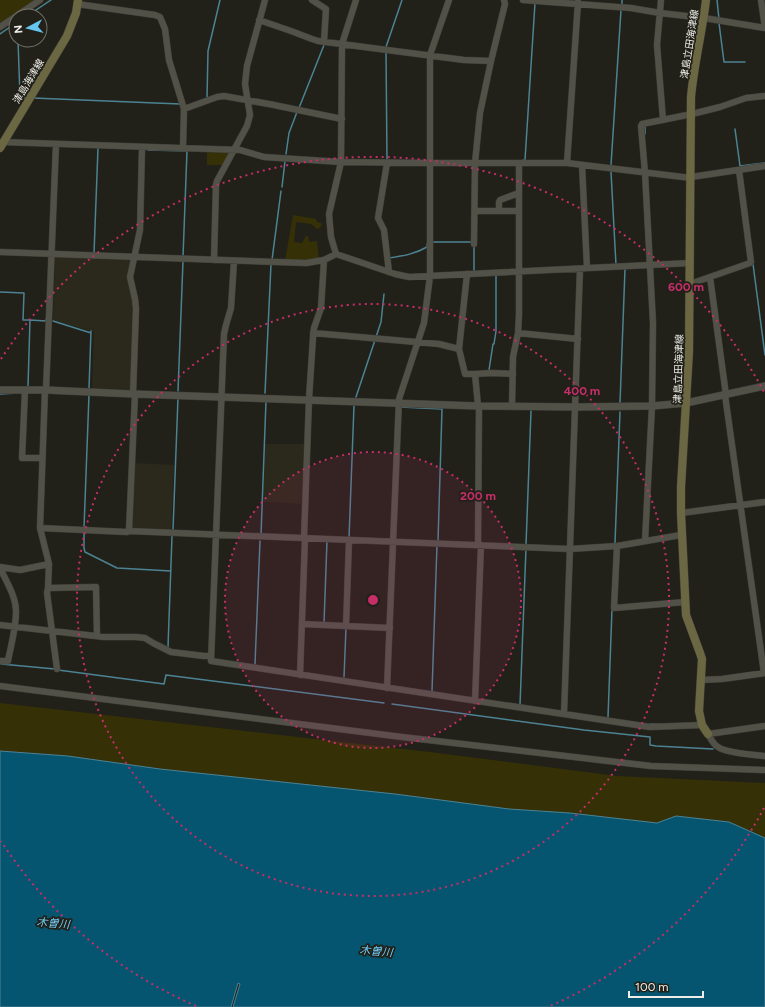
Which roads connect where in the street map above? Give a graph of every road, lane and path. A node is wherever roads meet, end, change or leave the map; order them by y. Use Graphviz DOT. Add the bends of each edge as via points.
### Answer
graph roads {
  1 [pos="40,0"];
  2 [pos="265,0"];
  3 [pos="312,0"];
  4 [pos="356,0"];
  5 [pos="449,0"];
  6 [pos="504,0"];
  7 [pos="523,0"];
  8 [pos="661,0"];
  9 [pos="706,0"];
  10 [pos="761,0"];
  11 [pos="78,2"];
  12 [pos="578,2"];
  13 [pos="660,13"];
  14 [pos="704,18"];
  15 [pos="259,20"];
  16 [pos="0,27"];
  17 [pos="324,42"];
  18 [pos="342,44"];
  19 [pos="430,55"];
  20 [pos="491,60"];
  21 [pos="765,96"];
  22 [pos="248,100"];
  23 [pos="184,109"];
  24 [pos="692,114"];
  25 [pos="342,119"];
  26 [pos="664,120"];
  27 [pos="1,144"];
  28 [pos="56,144"];
  29 [pos="142,147"];
  30 [pos="183,148"];
  31 [pos="234,150"];
  32 [pos="341,162"];
  33 [pos="387,163"];
  34 [pos="475,163"];
  35 [pos="568,163"];
  36 [pos="430,164"];
  37 [pos="519,164"];
  38 [pos="582,165"];
  39 [pos="765,166"];
  40 [pos="739,170"];
  41 [pos="645,173"];
  42 [pos="691,177"];
  43 [pos="519,194"];
  44 [pos="475,211"];
  45 [pos="499,211"];
  46 [pos="519,211"];
  47 [pos="474,244"];
  48 [pos="0,252"];
  49 [pos="52,254"];
  50 [pos="336,254"];
  51 [pos="133,257"];
  52 [pos="214,260"];
  53 [pos="324,260"];
  54 [pos="234,261"];
  55 [pos="690,263"];
  56 [pos="650,265"];
  57 [pos="587,268"];
  58 [pos="580,269"];
  59 [pos="389,272"];
  60 [pos="519,272"];
  61 [pos="467,274"];
  62 [pos="430,276"];
  63 [pos="710,277"];
  64 [pos="690,284"];
  65 [pos="313,333"];
  66 [pos="518,333"];
  67 [pos="578,339"];
  68 [pos="418,342"];
  69 [pos="459,349"];
  70 [pos="475,374"];
  71 [pos="513,374"];
  72 [pos="765,386"];
  73 [pos="0,390"];
  74 [pos="25,390"];
  75 [pos="45,390"];
  76 [pos="134,394"];
  77 [pos="726,395"];
  78 [pos="222,396"];
  79 [pos="309,399"];
  80 [pos="399,403"];
  81 [pos="686,403"];
  82 [pos="478,406"];
  83 [pos="512,406"];
  84 [pos="652,406"];
  85 [pos="576,407"];
  86 [pos="42,458"];
  87 [pos="765,502"];
  88 [pos="740,505"];
  89 [pos="681,513"];
  90 [pos="40,528"];
  91 [pos="129,531"];
  92 [pos="216,535"];
  93 [pos="681,535"];
  94 [pos="305,538"];
  95 [pos="349,540"];
  96 [pos="645,541"];
  97 [pos="393,542"];
  98 [pos="480,545"];
  99 [pos="616,546"];
  100 [pos="570,549"];
  101 [pos="49,564"];
  102 [pos="0,568"];
  103 [pos="48,588"];
  104 [pos="685,602"];
  105 [pos="302,624"];
  106 [pos="0,625"];
  107 [pos="346,626"];
  108 [pos="14,627"];
  109 [pos="390,628"];
  110 [pos="52,632"];
  111 [pos="98,636"];
  112 [pos="211,656"];
  113 [pos="0,661"];
  114 [pos="57,669"];
  115 [pos="764,673"];
  116 [pos="300,675"];
  117 [pos="701,680"];
  118 [pos="0,686"];
  119 [pos="388,688"];
  120 [pos="475,701"];
  121 [pos="564,714"];
  122 [pos="702,726"];
  123 [pos="765,726"];
  124 [pos="708,734"];
  125 [pos="765,756"];
  126 [pos="765,770"];
  1 -- 16 [label="street"];
  2 -- 15 [label="street"];
  3 -- 17 [label="street" via="326,9"];
  4 -- 18 [label="street"];
  5 -- 19 [label="street"];
  6 -- 20 [label="street"];
  7 -- 12 [label="street"];
  8 -- 13 [label="street"];
  9 -- 14 [label="main road, 津島立田海津線"];
  10 -- 14 [label="street" via="765,28"];
  11 -- 23 [label="street" via="160,17 165,29 169,60"];
  11 -- 27 [label="main road, 津島海津線" via="67,36"];
  12 -- 13 [label="street"];
  12 -- 35 [label="street"];
  13 -- 14 [label="street"];
  13 -- 26 [label="street" via="657,45"];
  14 -- 24 [label="main road, 津島立田海津線" via="691,97"];
  15 -- 17 [label="street"];
  15 -- 22 [label="street" via="245,75"];
  17 -- 18 [label="street"];
  18 -- 19 [label="street"];
  18 -- 25 [label="street"];
  19 -- 20 [label="street" via="464,60"];
  19 -- 36 [label="street"];
  20 -- 34 [label="street" via="480,113"];
  21 -- 24 [label="street" via="746,98"];
  22 -- 23 [label="street" via="221,96"];
  22 -- 25 [label="street"];
  22 -- 31 [label="street" via="250,115 247,126"];
  23 -- 30 [label="street"];
  24 -- 26 [label="street"];
  24 -- 42 [label="main road, 津島立田海津線"];
  25 -- 32 [label="street"];
  26 -- 41 [label="street" via="642,124"];
  27 -- 28 [label="street"];
  28 -- 29 [label="street"];
  28 -- 49 [label="street"];
  29 -- 30 [label="street"];
  29 -- 51 [label="street" via="140,230"];
  30 -- 31 [label="street"];
  31 -- 32 [label="street" via="264,157"];
  31 -- 52 [label="street" via="216,185"];
  32 -- 33 [label="street"];
  32 -- 50 [label="street" via="329,214"];
  33 -- 36 [label="street"];
  33 -- 59 [label="street" via="378,218 384,230"];
  34 -- 36 [label="street"];
  34 -- 37 [label="street"];
  34 -- 44 [label="street"];
  35 -- 37 [label="street"];
  35 -- 38 [label="street"];
  36 -- 62 [label="street"];
  37 -- 43 [label="street"];
  38 -- 41 [label="street"];
  38 -- 57 [label="street"];
  39 -- 40 [label="street"];
  40 -- 42 [label="street"];
  40 -- 63 [label="street" via="751,262"];
  41 -- 42 [label="street"];
  41 -- 56 [label="street"];
  42 -- 55 [label="main road, 津島立田海津線"];
  43 -- 45 [label="street" via="500,200"];
  43 -- 46 [label="street"];
  44 -- 45 [label="street"];
  44 -- 47 [label="street"];
  45 -- 46 [label="street"];
  46 -- 60 [label="street"];
  48 -- 49 [label="street"];
  49 -- 51 [label="street"];
  49 -- 75 [label="street"];
  50 -- 53 [label="street"];
  50 -- 59 [label="street"];
  51 -- 52 [label="street"];
  51 -- 76 [label="street" via="130,277 136,309"];
  52 -- 54 [label="street"];
  53 -- 54 [label="street" via="306,263"];
  53 -- 65 [label="street" via="321,308"];
  54 -- 78 [label="street" via="233,296 224,334"];
  55 -- 56 [label="street"];
  55 -- 64 [label="main road, 津島立田海津線"];
  56 -- 57 [label="street"];
  56 -- 84 [label="street" via="653,323"];
  57 -- 58 [label="street"];
  58 -- 60 [label="street"];
  58 -- 67 [label="street"];
  59 -- 62 [label="street" via="409,277"];
  60 -- 61 [label="street"];
  60 -- 66 [label="street"];
  61 -- 62 [label="street"];
  61 -- 69 [label="street"];
  62 -- 68 [label="street" via="424,323"];
  63 -- 64 [label="street"];
  63 -- 77 [label="street"];
  64 -- 81 [label="main road, 津島立田海津線"];
  65 -- 68 [label="street"];
  65 -- 79 [label="street"];
  66 -- 67 [label="street"];
  66 -- 71 [label="street" via="513,357"];
  67 -- 85 [label="street"];
  68 -- 69 [label="street"];
  68 -- 80 [label="street"];
  69 -- 70 [label="street" via="465,374"];
  70 -- 71 [label="street"];
  70 -- 82 [label="street"];
  71 -- 83 [label="street"];
  72 -- 77 [label="street"];
  73 -- 74 [label="street"];
  74 -- 75 [label="street"];
  74 -- 86 [label="street" via="22,458"];
  75 -- 76 [label="street"];
  75 -- 86 [label="street"];
  76 -- 78 [label="street"];
  76 -- 91 [label="street"];
  77 -- 81 [label="street"];
  77 -- 88 [label="street"];
  78 -- 79 [label="street"];
  78 -- 92 [label="street"];
  79 -- 80 [label="street"];
  79 -- 94 [label="street"];
  80 -- 82 [label="street"];
  80 -- 97 [label="street"];
  81 -- 84 [label="street"];
  81 -- 89 [label="main road, 津島立田海津線"];
  82 -- 83 [label="street"];
  82 -- 98 [label="street"];
  83 -- 85 [label="street"];
  84 -- 85 [label="street"];
  84 -- 96 [label="street"];
  85 -- 100 [label="street"];
  86 -- 90 [label="street"];
  87 -- 88 [label="street"];
  88 -- 89 [label="street"];
  88 -- 115 [label="street"];
  89 -- 93 [label="main road, 津島立田海津線"];
  90 -- 91 [label="street"];
  90 -- 101 [label="street"];
  91 -- 92 [label="street"];
  92 -- 94 [label="street"];
  92 -- 112 [label="street"];
  93 -- 96 [label="street"];
  93 -- 104 [label="main road, 津島立田海津線"];
  94 -- 95 [label="street"];
  94 -- 105 [label="street"];
  95 -- 97 [label="street"];
  95 -- 107 [label="street"];
  96 -- 99 [label="street"];
  97 -- 98 [label="street"];
  97 -- 109 [label="street"];
  98 -- 100 [label="street"];
  98 -- 120 [label="street"];
  99 -- 100 [label="street"];
  99 -- 104 [label="street" via="614,608"];
  100 -- 121 [label="street"];
  101 -- 102 [label="street" via="20,570"];
  101 -- 103 [label="street"];
  102 -- 108 [label="street" via="14,602"];
  103 -- 110 [label="street"];
  103 -- 111 [label="street" via="96,587"];
  104 -- 117 [label="main road, 津島立田海津線" via="686,615 702,659"];
  105 -- 107 [label="street"];
  105 -- 116 [label="street"];
  106 -- 108 [label="street"];
  107 -- 109 [label="street"];
  108 -- 110 [label="street"];
  108 -- 113 [label="street" via="8,661"];
  109 -- 119 [label="street"];
  110 -- 111 [label="street"];
  110 -- 114 [label="street"];
  111 -- 112 [label="street" via="145,638 171,652"];
  112 -- 116 [label="street" via="211,661"];
  115 -- 117 [label="street"];
  116 -- 119 [label="street"];
  117 -- 122 [label="main road, 津島立田海津線" via="699,711"];
  118 -- 126 [label="street" via="651,766"];
  119 -- 120 [label="street"];
  120 -- 121 [label="street"];
  121 -- 122 [label="street" via="650,727"];
  122 -- 124 [label="main road, 津島立田海津線"];
  123 -- 124 [label="street"];
  124 -- 125 [label="street" via="719,748 726,751"];
}
